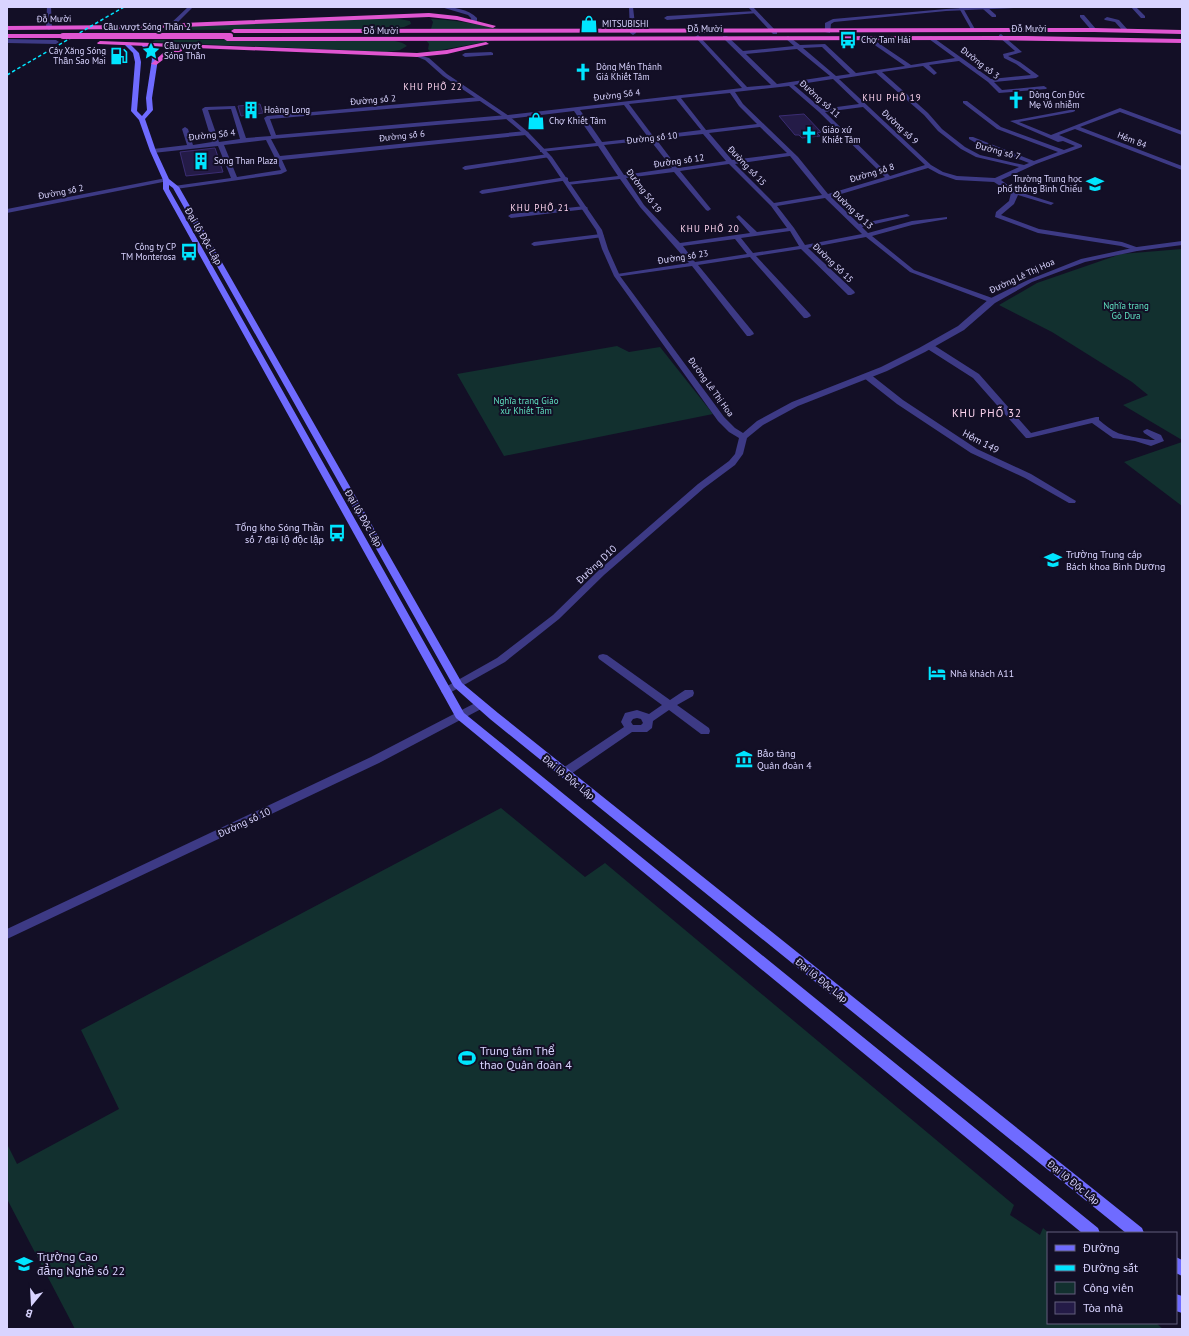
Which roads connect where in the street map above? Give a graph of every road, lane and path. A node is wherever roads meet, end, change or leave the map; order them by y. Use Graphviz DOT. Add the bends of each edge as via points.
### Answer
graph roads {
  1 [pos="49,7"];
  2 [pos="191,7"];
  3 [pos="442,7"];
  4 [pos="631,7"];
  5 [pos="750,7"];
  6 [pos="1014,7"];
  7 [pos="1133,7"];
  8 [pos="981,8"];
  9 [pos="961,9"];
  10 [pos="756,12"];
  11 [pos="402,16"];
  12 [pos="994,16"];
  13 [pos="1082,16"];
  14 [pos="1143,17"];
  15 [pos="667,18"];
  16 [pos="1107,19"];
  17 [pos="417,21"];
  18 [pos="474,22"];
  19 [pos="158,26"];
  20 [pos="171,26"];
  21 [pos="137,27"];
  22 [pos="49,28"];
  23 [pos="120,28"];
  24 [pos="7,30"];
  25 [pos="523,30"];
  26 [pos="924,30"];
  27 [pos="974,30"];
  28 [pos="1094,30"];
  29 [pos="1125,30"];
  30 [pos="411,31"];
  31 [pos="633,31"];
  32 [pos="774,31"];
  33 [pos="828,31"];
  34 [pos="393,32"];
  35 [pos="538,32"];
  36 [pos="918,32"];
  37 [pos="1182,34"];
  38 [pos="231,35"];
  39 [pos="399,36"];
  40 [pos="612,36"];
  41 [pos="7,37"];
  42 [pos="726,37"];
  43 [pos="1002,37"];
  44 [pos="601,38"];
  45 [pos="698,38"];
  46 [pos="788,38"];
  47 [pos="868,38"];
  48 [pos="931,38"];
  49 [pos="60,39"];
  50 [pos="411,40"];
  51 [pos="1182,40"];
  52 [pos="7,41"];
  53 [pos="112,44"];
  54 [pos="127,44"];
  55 [pos="488,44"];
  56 [pos="144,45"];
  57 [pos="209,47"];
  58 [pos="798,47"];
  59 [pos="741,53"];
  60 [pos="491,54"];
  61 [pos="391,55"];
  62 [pos="418,55"];
  63 [pos="465,55"];
  64 [pos="961,59"];
  65 [pos="493,61"];
  66 [pos="154,64"];
  67 [pos="925,65"];
  68 [pos="911,67"];
  69 [pos="877,71"];
  70 [pos="934,73"];
  71 [pos="854,74"];
  72 [pos="834,77"];
  73 [pos="990,81"];
  74 [pos="790,84"];
  75 [pos="776,86"];
  76 [pos="1044,88"];
  77 [pos="746,89"];
  78 [pos="732,91"];
  79 [pos="677,97"];
  80 [pos="480,99"];
  81 [pos="965,102"];
  82 [pos="625,103"];
  83 [pos="864,105"];
  84 [pos="576,109"];
  85 [pos="821,110"];
  86 [pos="1073,110"];
  87 [pos="508,117"];
  88 [pos="142,119"];
  89 [pos="762,125"];
  90 [pos="1075,127"];
  91 [pos="186,129"];
  92 [pos="706,132"];
  93 [pos="526,133"];
  94 [pos="1182,133"];
  95 [pos="271,138"];
  96 [pos="652,138"];
  97 [pos="971,138"];
  98 [pos="244,141"];
  99 [pos="218,143"];
  100 [pos="600,144"];
  101 [pos="191,147"];
  102 [pos="1078,147"];
  103 [pos="153,151"];
  104 [pos="542,151"];
  105 [pos="1064,152"];
  106 [pos="792,154"];
  107 [pos="548,156"];
  108 [pos="279,158"];
  109 [pos="730,163"];
  110 [pos="1034,163"];
  111 [pos="929,166"];
  112 [pos="1025,167"];
  113 [pos="465,168"];
  114 [pos="1182,168"];
  115 [pos="676,170"];
  116 [pos="622,177"];
  117 [pos="888,177"];
  118 [pos="235,179"];
  119 [pos="166,180"];
  120 [pos="996,180"];
  121 [pos="567,182"];
  122 [pos="176,187"];
  123 [pos="482,192"];
  124 [pos="1014,192"];
  125 [pos="825,196"];
  126 [pos="1050,203"];
  127 [pos="773,205"];
  128 [pos="585,208"];
  129 [pos="708,209"];
  130 [pos="7,211"];
  131 [pos="511,216"];
  132 [pos="907,216"];
  133 [pos="739,217"];
  134 [pos="944,218"];
  135 [pos="857,226"];
  136 [pos="792,229"];
  137 [pos="755,234"];
  138 [pos="867,235"];
  139 [pos="601,236"];
  140 [pos="737,237"];
  141 [pos="1182,243"];
  142 [pos="534,244"];
  143 [pos="678,245"];
  144 [pos="803,247"];
  145 [pos="1137,249"];
  146 [pos="751,255"];
  147 [pos="695,264"];
  148 [pos="617,276"];
  149 [pos="851,293"];
  150 [pos="992,300"];
  151 [pos="807,316"];
  152 [pos="750,334"];
  153 [pos="929,346"];
  154 [pos="867,376"];
  155 [pos="1147,430"];
  156 [pos="743,437"];
  157 [pos="1072,501"];
  158 [pos="603,657"];
  159 [pos="458,685"];
  160 [pos="446,691"];
  161 [pos="689,693"];
  162 [pos="480,705"];
  163 [pos="670,705"];
  164 [pos="460,715"];
  165 [pos="705,731"];
  166 [pos="564,773"];
  167 [pos="7,934"];
  168 [pos="1092,1232"];
  169 [pos="1136,1232"];
  1 -- 22 [label="street"];
  2 -- 20 [label="street"];
  3 -- 18 [label="street" via="470,14"];
  4 -- 31 [label="street"];
  5 -- 10 [label="street"];
  6 -- 8 [label="street"];
  7 -- 14 [label="street"];
  8 -- 9 [label="street"];
  8 -- 12 [label="street"];
  9 -- 27 [label="street"];
  9 -- 33 [label="street" via="831,21 828,23"];
  10 -- 15 [label="street"];
  10 -- 32 [label="street"];
  11 -- 17 [label="highway"];
  11 -- 18 [label="highway, Đỗ Mười" via="438,16"];
  11 -- 20 [label="highway, Đỗ Mười"];
  13 -- 28 [label="street"];
  16 -- 29 [label="street" via="1117,21"];
  17 -- 18 [label="highway"];
  17 -- 30 [label="highway" via="430,23 421,29"];
  17 -- 39 [label="highway" via="412,28"];
  18 -- 25 [label="highway"];
  19 -- 20 [label="highway, Đỗ Mười"];
  19 -- 21 [label="highway, Đỗ Mười"];
  19 -- 54 [label="highway"];
  20 -- 56 [label="highway"];
  21 -- 23 [label="highway, Đỗ Mười"];
  21 -- 53 [label="highway"];
  22 -- 23 [label="highway, Đỗ Mười"];
  22 -- 24 [label="highway, Đỗ Mười"];
  23 -- 53 [label="highway" via="100,43"];
  24 -- 38 [label="highway, Đỗ Mười, bridge"];
  25 -- 30 [label="highway, Đỗ Mười"];
  25 -- 31 [label="highway, Đỗ Mười"];
  25 -- 35 [label="highway"];
  26 -- 27 [label="highway, Đỗ Mười"];
  26 -- 33 [label="highway, Đỗ Mười"];
  26 -- 36 [label="highway"];
  27 -- 28 [label="highway, Đỗ Mười"];
  28 -- 29 [label="highway, Đỗ Mười"];
  29 -- 37 [label="highway, Đỗ Mười"];
  30 -- 34 [label="highway"];
  30 -- 39 [label="highway, Đỗ Mười"];
  31 -- 32 [label="highway, Đỗ Mười"];
  31 -- 35 [label="highway, Đỗ Mười"];
  32 -- 33 [label="highway, Đỗ Mười"];
  33 -- 36 [label="highway, Đỗ Mười"];
  34 -- 35 [label="highway, Đỗ Mười"];
  34 -- 38 [label="highway, Đỗ Mười"];
  36 -- 37 [label="highway, Đỗ Mười"];
  38 -- 39 [label="highway, Đỗ Mười"];
  38 -- 39 [label="highway, Đỗ Mười"];
  38 -- 49 [label="highway, Cầu vượt Sóng Thần 2, bridge"];
  39 -- 40 [label="highway, Đỗ Mười"];
  39 -- 50 [label="highway"];
  39 -- 61 [label="highway" via="408,48"];
  40 -- 44 [label="highway"];
  40 -- 45 [label="highway, Đỗ Mười"];
  41 -- 49 [label="highway, Đỗ Mười"];
  42 -- 43 [label="highway, Đỗ Mười"];
  42 -- 45 [label="highway, Đỗ Mười"];
  42 -- 46 [label="highway, Đỗ Mười"];
  42 -- 59 [label="street"];
  43 -- 48 [label="highway, Đỗ Mười"];
  43 -- 51 [label="highway, Đỗ Mười"];
  43 -- 73 [label="street" via="1019,52 1005,55 1006,57 1036,76"];
  44 -- 45 [label="highway, Đỗ Mười"];
  44 -- 50 [label="highway, Đỗ Mười"];
  44 -- 55 [label="highway"];
  45 -- 77 [label="street"];
  46 -- 47 [label="highway, Đỗ Mười"];
  46 -- 58 [label="street, Đường số 9"];
  47 -- 48 [label="highway, Đỗ Mười"];
  47 -- 68 [label="street"];
  48 -- 64 [label="street, Đường số 3"];
  49 -- 52 [label="street"];
  50 -- 62 [label="highway" via="419,42 424,47"];
  53 -- 54 [label="highway"];
  54 -- 56 [label="highway"];
  54 -- 88 [label="main road, Đại lộ Độc Lập" via="138,59 134,111"];
  55 -- 60 [label="street"];
  55 -- 62 [label="highway"];
  56 -- 57 [label="highway"];
  56 -- 66 [label="main road" via="154,54"];
  57 -- 61 [label="highway"];
  57 -- 66 [label="highway" via="169,53 160,57"];
  58 -- 59 [label="street"];
  58 -- 71 [label="street" via="823,45"];
  58 -- 72 [label="street, Đường số 9"];
  59 -- 75 [label="street"];
  60 -- 63 [label="street"];
  60 -- 65 [label="street"];
  61 -- 62 [label="highway"];
  62 -- 80 [label="street, Đường Lê Thị Hoa"];
  64 -- 67 [label="street, Đường Số 4"];
  64 -- 73 [label="street, Đường số 3"];
  66 -- 88 [label="main road" via="149,98 150,110"];
  67 -- 68 [label="street, Đường Số 4"];
  67 -- 70 [label="street"];
  68 -- 69 [label="street, Đường Số 4"];
  69 -- 71 [label="street, Đường Số 4"];
  69 -- 112 [label="street, Đường số 7" via="926,114 940,130 970,153"];
  71 -- 72 [label="street, Đường Số 4"];
  72 -- 74 [label="street, Đường Số 4"];
  72 -- 83 [label="street, Đường số 9"];
  73 -- 76 [label="street, Đường số 3" via="1002,92"];
  74 -- 75 [label="street, Đường Số 4"];
  74 -- 85 [label="street, Đường số 11"];
  75 -- 77 [label="street, Đường Số 4"];
  77 -- 78 [label="street, Đường Số 4"];
  78 -- 79 [label="street, Đường Số 4"];
  78 -- 89 [label="street, Đường số 13" via="741,106"];
  79 -- 82 [label="street, Đường Số 4"];
  79 -- 92 [label="street, Đường số 15"];
  80 -- 87 [label="street, Đường Lê Thị Hoa"];
  80 -- 95 [label="street, Đường số 2" via="267,118"];
  81 -- 105 [label="street" via="999,128"];
  82 -- 84 [label="street, Đường Số 4"];
  82 -- 96 [label="street"];
  83 -- 85 [label="street"];
  83 -- 111 [label="street, Đường số 9"];
  84 -- 87 [label="street, Đường Số 4"];
  84 -- 100 [label="street, Đường Số 19"];
  85 -- 117 [label="street, Đường số 11"];
  86 -- 102 [label="street" via="1013,120"];
  87 -- 93 [label="street, Đường Lê Thị Hoa"];
  87 -- 95 [label="street, Đường Số 4"];
  88 -- 103 [label="main road, Đại lộ Độc Lập"];
  89 -- 92 [label="street, Đường số 10"];
  89 -- 106 [label="street, Đường số 13"];
  90 -- 94 [label="street" via="1120,110"];
  90 -- 102 [label="street" via="1054,136"];
  90 -- 114 [label="street, Hẻm 84"];
  91 -- 101 [label="street"];
  92 -- 96 [label="street, Đường số 10"];
  92 -- 109 [label="street, Đường số 15"];
  93 -- 104 [label="street, Đường Lê Thị Hoa"];
  93 -- 108 [label="street, Đường số 6"];
  95 -- 98 [label="street, Đường Số 4"];
  95 -- 108 [label="street"];
  96 -- 100 [label="street, Đường số 10"];
  96 -- 115 [label="street"];
  97 -- 110 [label="street"];
  98 -- 99 [label="street, Đường Số 4"];
  98 -- 99 [label="street" via="233,107 205,109 214,142"];
  99 -- 101 [label="street, Đường Số 4"];
  99 -- 118 [label="street"];
  100 -- 104 [label="street, Đường số 10"];
  100 -- 116 [label="street, Đường Số 19"];
  101 -- 103 [label="street, Đường Số 4"];
  102 -- 105 [label="street"];
  103 -- 119 [label="main road, Đại lộ Độc Lập"];
  104 -- 107 [label="street, Đường Lê Thị Hoa"];
  105 -- 110 [label="street"];
  106 -- 109 [label="street, Đường số 12"];
  106 -- 125 [label="street, Đường số 13"];
  107 -- 113 [label="street"];
  107 -- 121 [label="street, Đường Lê Thị Hoa"];
  108 -- 118 [label="street" via="284,171"];
  109 -- 115 [label="street, Đường số 12"];
  109 -- 127 [label="street, Đường số 15"];
  110 -- 112 [label="street"];
  111 -- 117 [label="street, Đường số 8"];
  111 -- 120 [label="street, Đường số 9" via="956,178"];
  112 -- 120 [label="street"];
  115 -- 116 [label="street, Đường số 12"];
  115 -- 129 [label="street"];
  116 -- 121 [label="street, Đường số 12"];
  116 -- 143 [label="street, Đường Số 19" via="642,206"];
  117 -- 125 [label="street, Đường số 8"];
  118 -- 122 [label="street"];
  119 -- 122 [label="main road, Đại lộ Độc Lập"];
  119 -- 130 [label="street, Đường số 2"];
  119 -- 160 [label="main road, Đại lộ Độc Lập" via="166,189"];
  120 -- 124 [label="street"];
  121 -- 123 [label="street, Đường số 12"];
  121 -- 128 [label="street, Đường Lê Thị Hoa"];
  122 -- 159 [label="main road, Đại lộ Độc Lập"];
  124 -- 126 [label="street"];
  124 -- 145 [label="street" via="1014,201 997,216 1038,231 1122,244"];
  125 -- 127 [label="street, Đường số 8"];
  125 -- 135 [label="street, Đường số 13"];
  127 -- 136 [label="street, Đường số 15"];
  128 -- 131 [label="street"];
  128 -- 139 [label="street, Đường Lê Thị Hoa"];
  132 -- 135 [label="street"];
  133 -- 137 [label="street"];
  134 -- 138 [label="street, Đường số 23" via="912,223"];
  135 -- 138 [label="street, Đường số 13"];
  136 -- 137 [label="street"];
  136 -- 144 [label="street, Đường số 15"];
  137 -- 140 [label="street"];
  138 -- 144 [label="street, Đường số 23"];
  138 -- 150 [label="street, Đường số 13" via="912,271"];
  139 -- 142 [label="street"];
  139 -- 148 [label="street, Đường Lê Thị Hoa"];
  140 -- 143 [label="street"];
  140 -- 146 [label="street"];
  141 -- 145 [label="street, Đường Lê Thị Hoa"];
  143 -- 147 [label="street, Đường Số 19"];
  144 -- 146 [label="street, Đường số 23"];
  144 -- 149 [label="street, Đường Số 15"];
  145 -- 150 [label="street, Đường Lê Thị Hoa" via="1083,260 1030,281"];
  146 -- 147 [label="street, Đường số 23"];
  146 -- 151 [label="street"];
  147 -- 148 [label="street, Đường số 23"];
  147 -- 152 [label="street, Đường Số 19"];
  148 -- 156 [label="street, Đường Lê Thị Hoa" via="721,419"];
  150 -- 153 [label="street, Đường Lê Thị Hoa" via="961,328"];
  153 -- 154 [label="street, Đường Lê Thị Hoa"];
  153 -- 155 [label="street" via="976,376 1029,436 1095,419 1119,437 1149,444 1160,441"];
  154 -- 156 [label="street, Đường Lê Thị Hoa" via="795,404 760,423"];
  154 -- 157 [label="street, Hẻm 149" via="912,411 974,451 1028,476"];
  156 -- 159 [label="street, Đường D10" via="739,454 732,463 701,486 601,573 556,617 501,660"];
  158 -- 163 [label="street"];
  159 -- 160 [label="street, Đường D10"];
  159 -- 162 [label="main road, Đại lộ Độc Lập"];
  160 -- 164 [label="main road, Đại lộ Độc Lập"];
  161 -- 163 [label="street"];
  162 -- 164 [label="street, Đường số 10"];
  162 -- 166 [label="main road, Đại lộ Độc Lập"];
  163 -- 165 [label="street"];
  163 -- 166 [label="street" via="648,719 648,725 642,729 630,728"];
  164 -- 167 [label="street, Đường số 10" via="375,760"];
  164 -- 168 [label="main road, Đại lộ Độc Lập"];
  166 -- 169 [label="main road, Đại lộ Độc Lập"];
}
